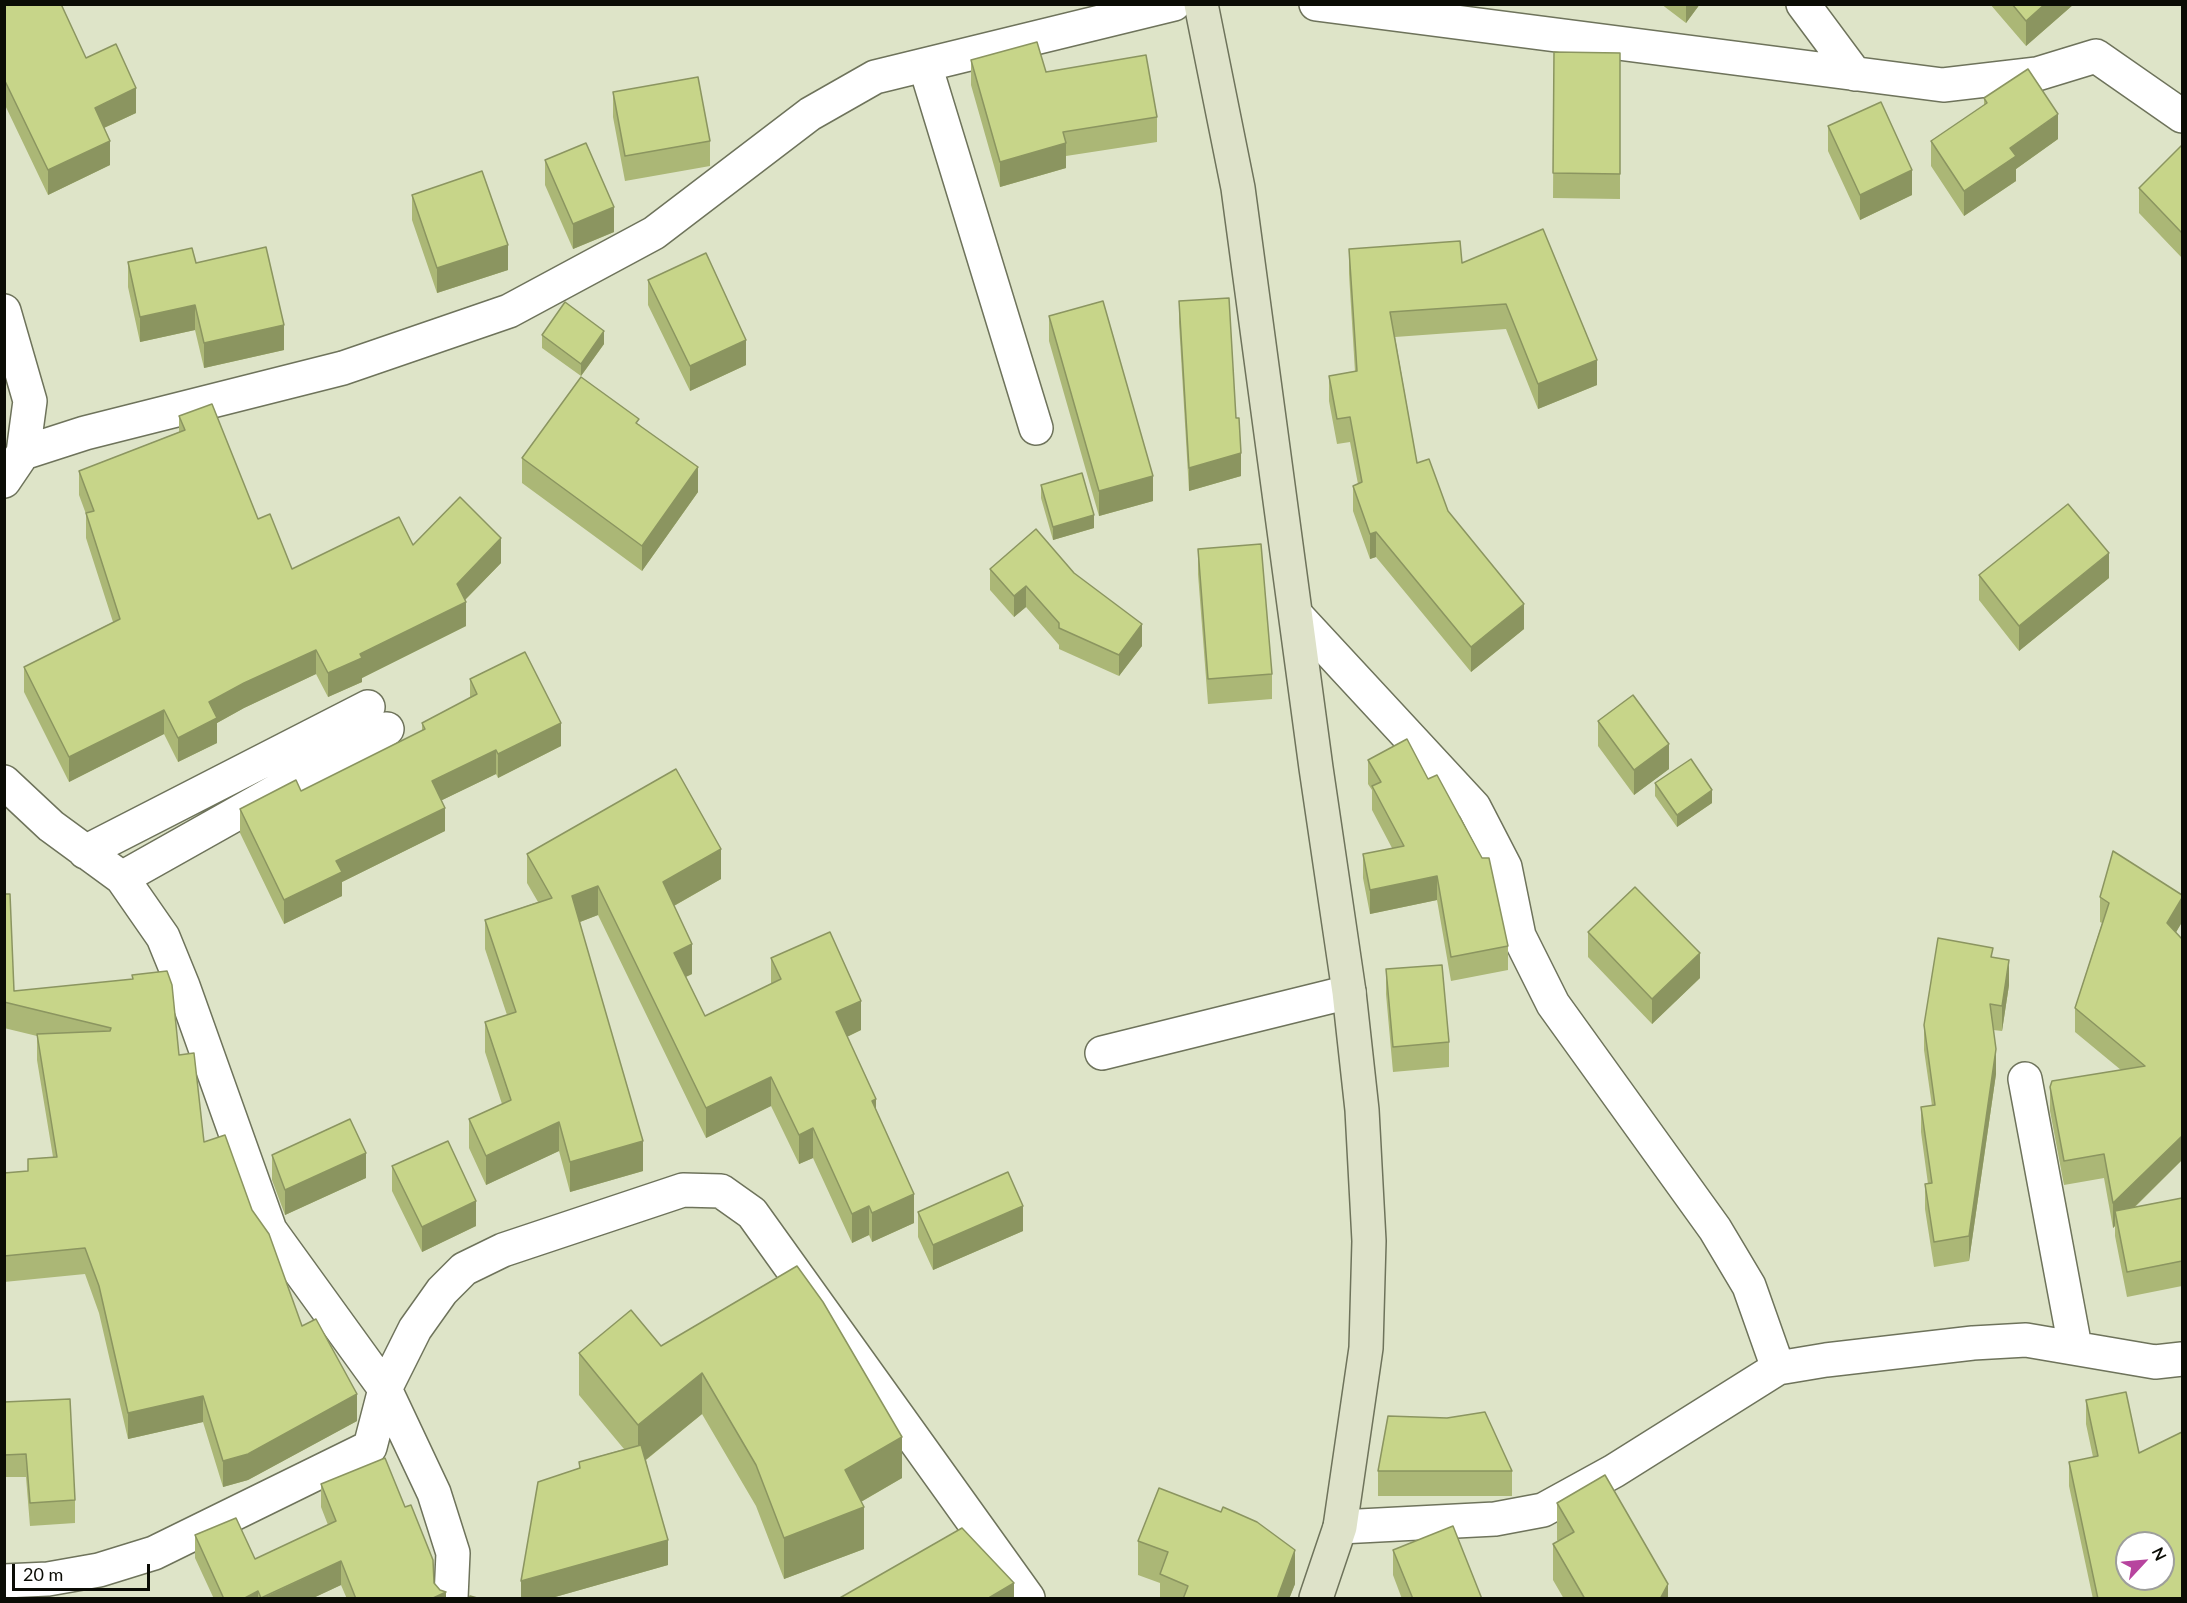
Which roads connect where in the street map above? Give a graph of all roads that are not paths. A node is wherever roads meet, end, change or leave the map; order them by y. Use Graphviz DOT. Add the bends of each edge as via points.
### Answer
graph roads {
  1 [pos="1174,4"];
  2 [pos="1201,4"];
  3 [pos="1316,4"];
  4 [pos="1803,4"];
  5 [pos="925,65"];
  6 [pos="1855,74"];
  7 [pos="2182,116"];
  8 [pos="4,311"];
  9 [pos="1036,428"];
  10 [pos="23,453"];
  11 [pos="4,481"];
  12 [pos="1297,616"];
  13 [pos="4,782"];
  14 [pos="85,852"];
  15 [pos="122,878"];
  16 [pos="1349,992"];
  17 [pos="1101,1053"];
  18 [pos="2025,1079"];
  19 [pos="2075,1347"];
  20 [pos="2182,1359"];
  21 [pos="1778,1368"];
  22 [pos="385,1389"];
  23 [pos="1340,1527"];
  24 [pos="4,1581"];
  25 [pos="451,1599"];
  26 [pos="1028,1599"];
  27 [pos="1316,1599"];
  1 -- 5 [label="street"];
  2 -- 12 [label="street" via="1238,188"];
  3 -- 6 [label="street"];
  4 -- 6 [label="street"];
  5 -- 9 [label="street"];
  5 -- 10 [label="street" via="875,77 810,114 654,233 509,311 343,368 85,433"];
  6 -- 7 [label="street" via="1943,85 2037,74 2097,56"];
  8 -- 10 [label="street" via="30,401"];
  10 -- 11 [label="street"];
  12 -- 16 [label="street"];
  12 -- 21 [label="street" via="1474,807 1505,867 1519,936 1554,1004 1715,1229 1749,1286"];
  13 -- 14 [label="street"];
  14 -- 15 [label="street"];
  14 -- 15 [label="street" via="378,718"];
  15 -- 22 [label="street" via="163,937 270,1230"];
  16 -- 17 [label="street"];
  16 -- 23 [label="street" via="1362,1110 1369,1241 1366,1348"];
  18 -- 19 [label="street"];
  19 -- 20 [label="street" via="2154,1362"];
  19 -- 21 [label="street" via="2026,1340 1973,1343"];
  21 -- 23 [label="street" via="1614,1471 1543,1510 1495,1519"];
  22 -- 24 [label="street" via="370,1447 154,1552 99,1570 48,1579"];
  22 -- 25 [label="street" via="434,1493 450,1543"];
  22 -- 26 [label="street" via="415,1329 442,1291 464,1269 503,1250 683,1190 721,1191 752,1213"];
  23 -- 27 [label="street"];
}
